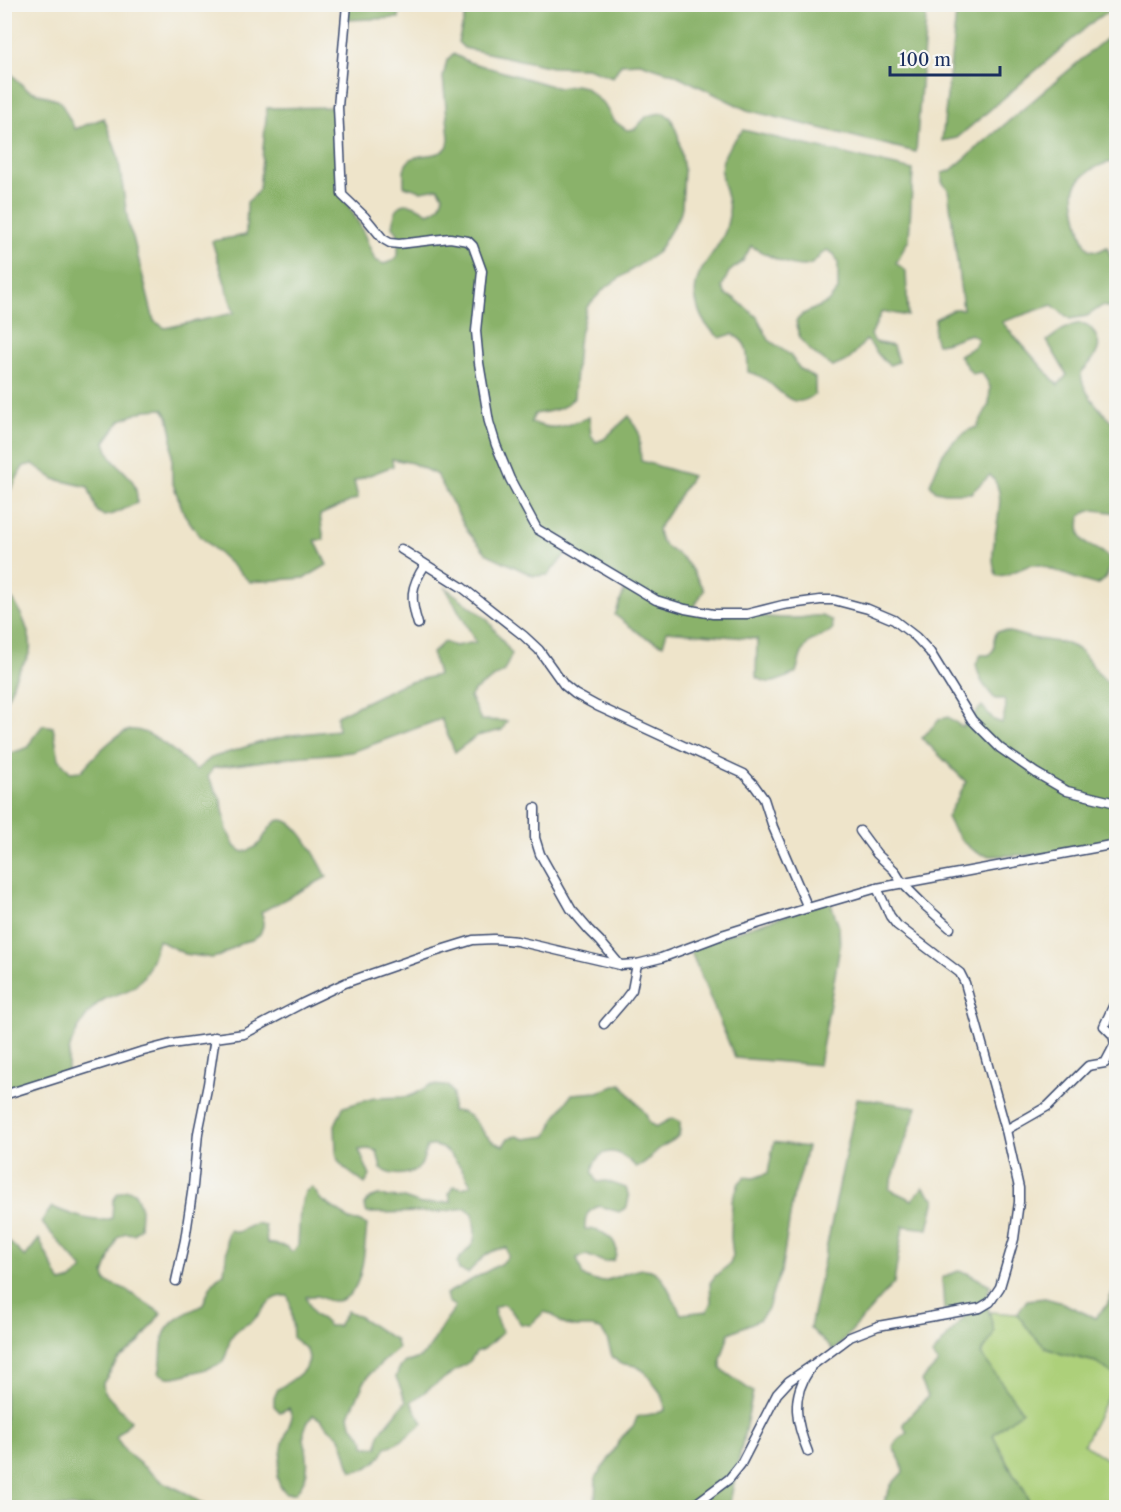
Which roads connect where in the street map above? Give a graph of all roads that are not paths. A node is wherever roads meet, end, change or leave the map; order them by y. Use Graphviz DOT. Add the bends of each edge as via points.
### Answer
graph roads {
  1 [pos="347,4"];
  2 [pos="400,549"];
  3 [pos="425,565"];
  4 [pos="418,624"];
  5 [pos="1116,803"];
  6 [pos="535,808"];
  7 [pos="860,831"];
  8 [pos="1116,844"];
  9 [pos="902,884"];
  10 [pos="878,888"];
  11 [pos="808,908"];
  12 [pos="950,928"];
  13 [pos="636,964"];
  14 [pos="620,965"];
  15 [pos="1116,1000"];
  16 [pos="604,1024"];
  17 [pos="214,1037"];
  18 [pos="4,1095"];
  19 [pos="1006,1130"];
  20 [pos="176,1281"];
  21 [pos="814,1364"];
  22 [pos="808,1452"];
  23 [pos="690,1508"];
  1 -- 5 [label="street" via="338,107 342,195 390,243 450,238 468,241 473,246 482,271 476,332 489,422 510,479 537,529 656,600 685,609 747,614 783,605 834,600 894,620 930,652 972,720 1000,748 1067,791"];
  2 -- 3 [label="street"];
  3 -- 4 [label="street" via="413,587"];
  3 -- 11 [label="street" via="463,588 524,636 575,694 744,774 764,799"];
  6 -- 14 [label="street" via="535,838 540,854 571,909"];
  7 -- 9 [label="street"];
  8 -- 9 [label="street"];
  9 -- 10 [label="street"];
  9 -- 12 [label="street"];
  10 -- 11 [label="street"];
  10 -- 19 [label="street" via="897,925 960,973"];
  11 -- 13 [label="street"];
  13 -- 14 [label="street"];
  13 -- 16 [label="street" via="632,990"];
  14 -- 17 [label="street" via="517,941 473,940 345,984 244,1034"];
  15 -- 19 [label="street" via="1104,1026 1116,1044 1105,1063 1088,1066 1048,1106"];
  17 -- 18 [label="street" via="140,1052"];
  17 -- 20 [label="street"];
  19 -- 21 [label="street" via="1019,1202 1014,1239 1000,1287 990,1302 980,1308 878,1326 850,1337"];
  21 -- 22 [label="street" via="797,1396 799,1424"];
  21 -- 23 [label="street" via="789,1380 777,1394 741,1464 729,1479"];
}
